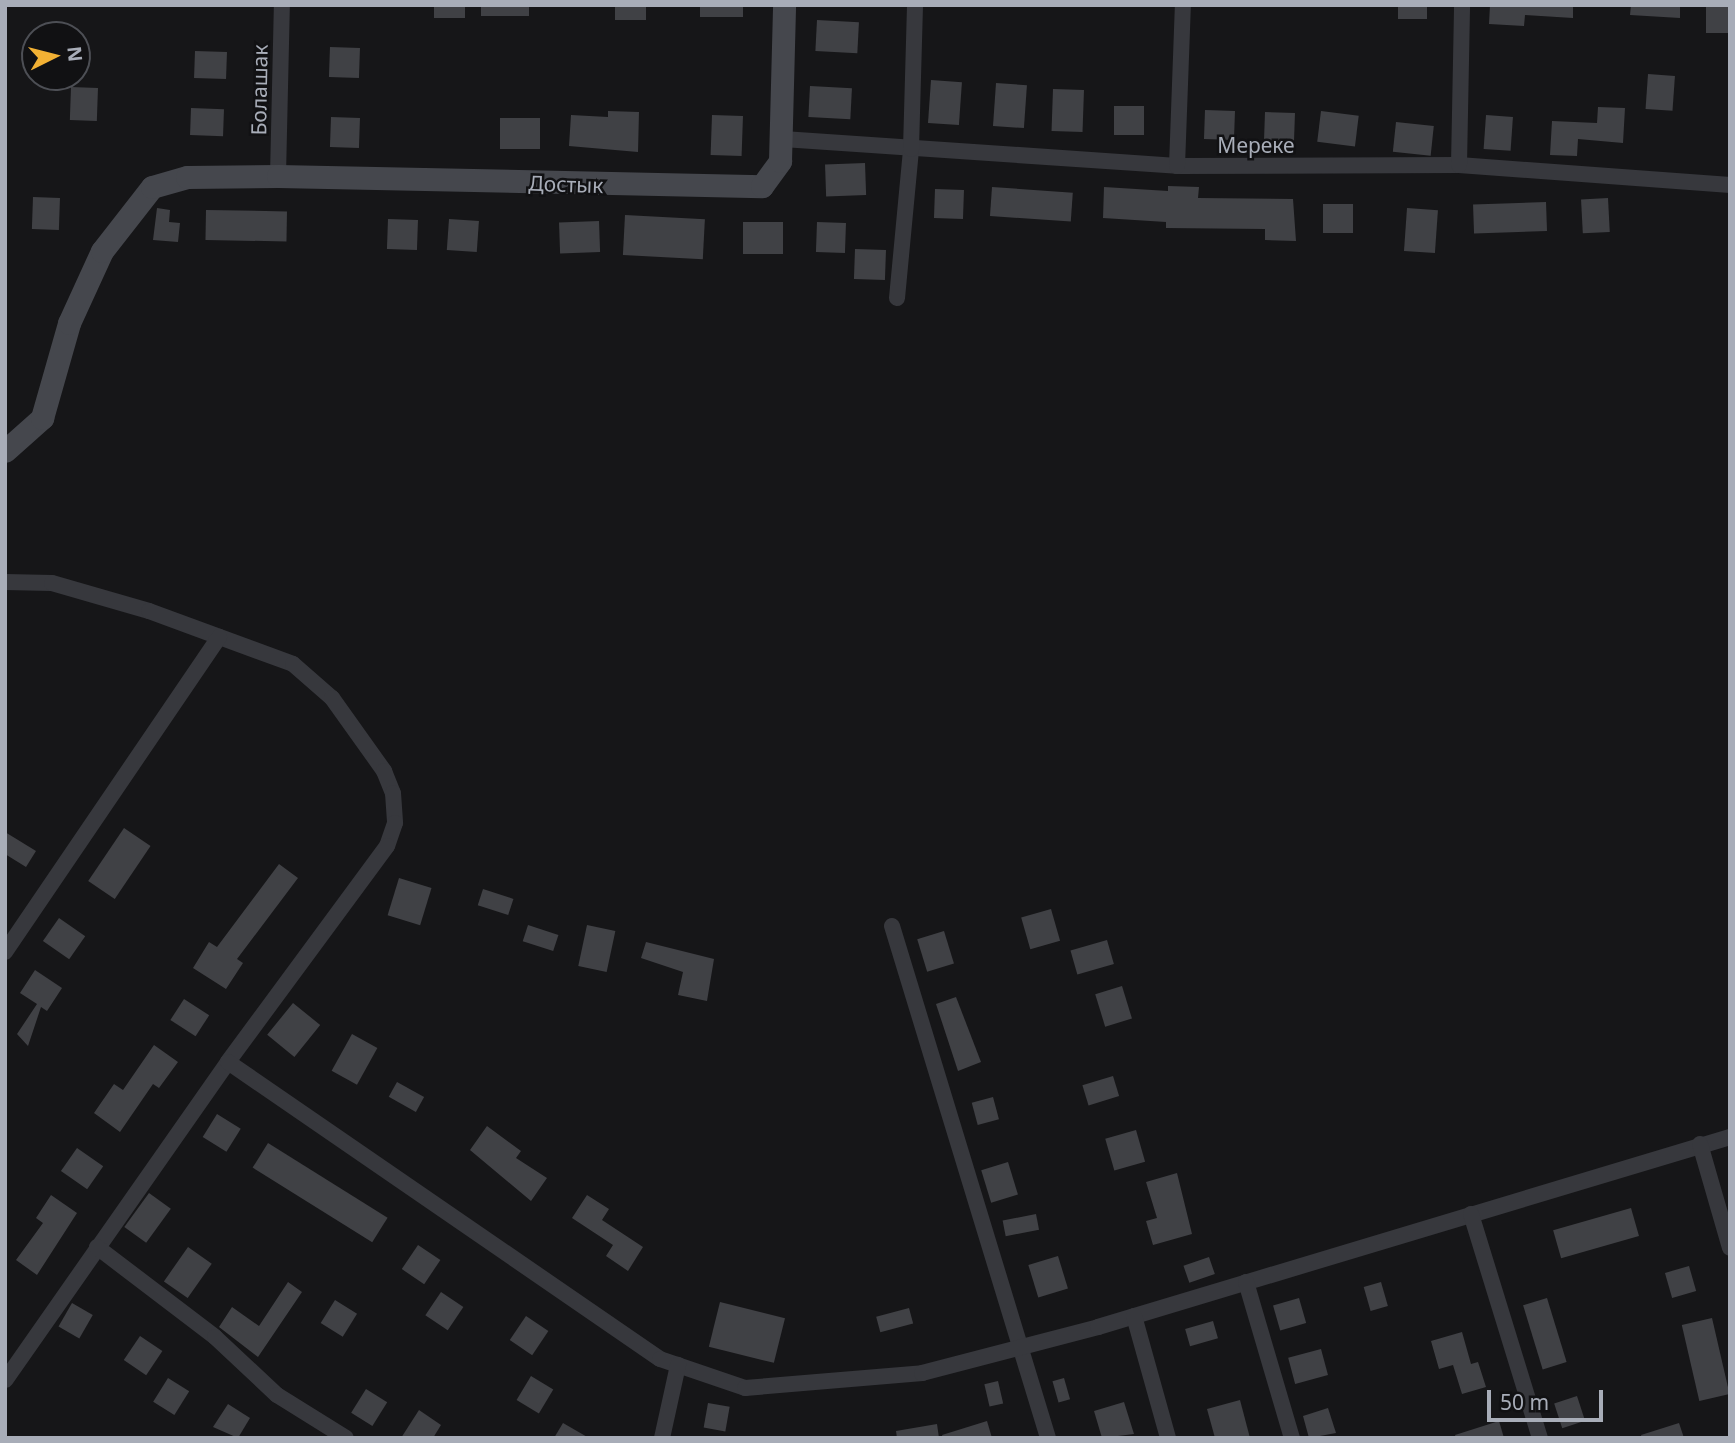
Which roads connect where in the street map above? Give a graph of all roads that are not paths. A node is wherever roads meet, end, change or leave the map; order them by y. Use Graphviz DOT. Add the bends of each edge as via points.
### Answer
graph roads {
  1 [pos="282,5"];
  2 [pos="784,5"];
  3 [pos="915,5"];
  4 [pos="1183,5"];
  5 [pos="1462,5"];
  6 [pos="783,139"];
  7 [pos="911,149"];
  8 [pos="1459,164"];
  9 [pos="1177,166"];
  10 [pos="278,176"];
  11 [pos="1730,184"];
  12 [pos="897,298"];
  13 [pos="5,451"];
  14 [pos="5,582"];
  15 [pos="219,637"];
  16 [pos="892,926"];
  17 [pos="5,953"];
  18 [pos="228,1062"];
  19 [pos="1730,1137"];
  20 [pos="1700,1144"];
  21 [pos="1471,1214"];
  22 [pos="97,1247"];
  23 [pos="1730,1248"];
  24 [pos="1246,1282"];
  25 [pos="1135,1316"];
  26 [pos="1024,1347"];
  27 [pos="678,1365"];
  28 [pos="5,1380"];
  29 [pos="346,1438"];
  30 [pos="662,1438"];
  31 [pos="1048,1438"];
  32 [pos="1168,1438"];
  33 [pos="1292,1438"];
  34 [pos="1540,1438"];
  1 -- 10 [label="street, Болашак"];
  2 -- 6 [label="street, Достык"];
  3 -- 7 [label="street"];
  4 -- 9 [label="street"];
  5 -- 8 [label="street"];
  6 -- 7 [label="street, Мереке"];
  6 -- 10 [label="street, Достык" via="776,173 751,189"];
  7 -- 9 [label="street, Мереке"];
  7 -- 12 [label="street"];
  8 -- 9 [label="street, Мереке"];
  8 -- 11 [label="street, Мереке"];
  10 -- 13 [label="street, Достык" via="187,177 152,187 144,195 102,251 75,311 42,418"];
  14 -- 15 [label="street" via="52,583"];
  15 -- 17 [label="street"];
  15 -- 18 [label="street" via="293,664 316,680 384,771 393,793 395,823 387,846"];
  16 -- 26 [label="street"];
  18 -- 22 [label="street"];
  18 -- 27 [label="street" via="660,1359"];
  19 -- 20 [label="street"];
  20 -- 21 [label="street"];
  20 -- 23 [label="street"];
  21 -- 24 [label="street"];
  21 -- 34 [label="street"];
  22 -- 28 [label="street"];
  22 -- 29 [label="street" via="215,1336 277,1395"];
  24 -- 25 [label="street"];
  24 -- 33 [label="street"];
  25 -- 26 [label="street"];
  25 -- 32 [label="street"];
  26 -- 27 [label="street" via="922,1373 745,1388"];
  26 -- 31 [label="street"];
  27 -- 30 [label="street"];
}
